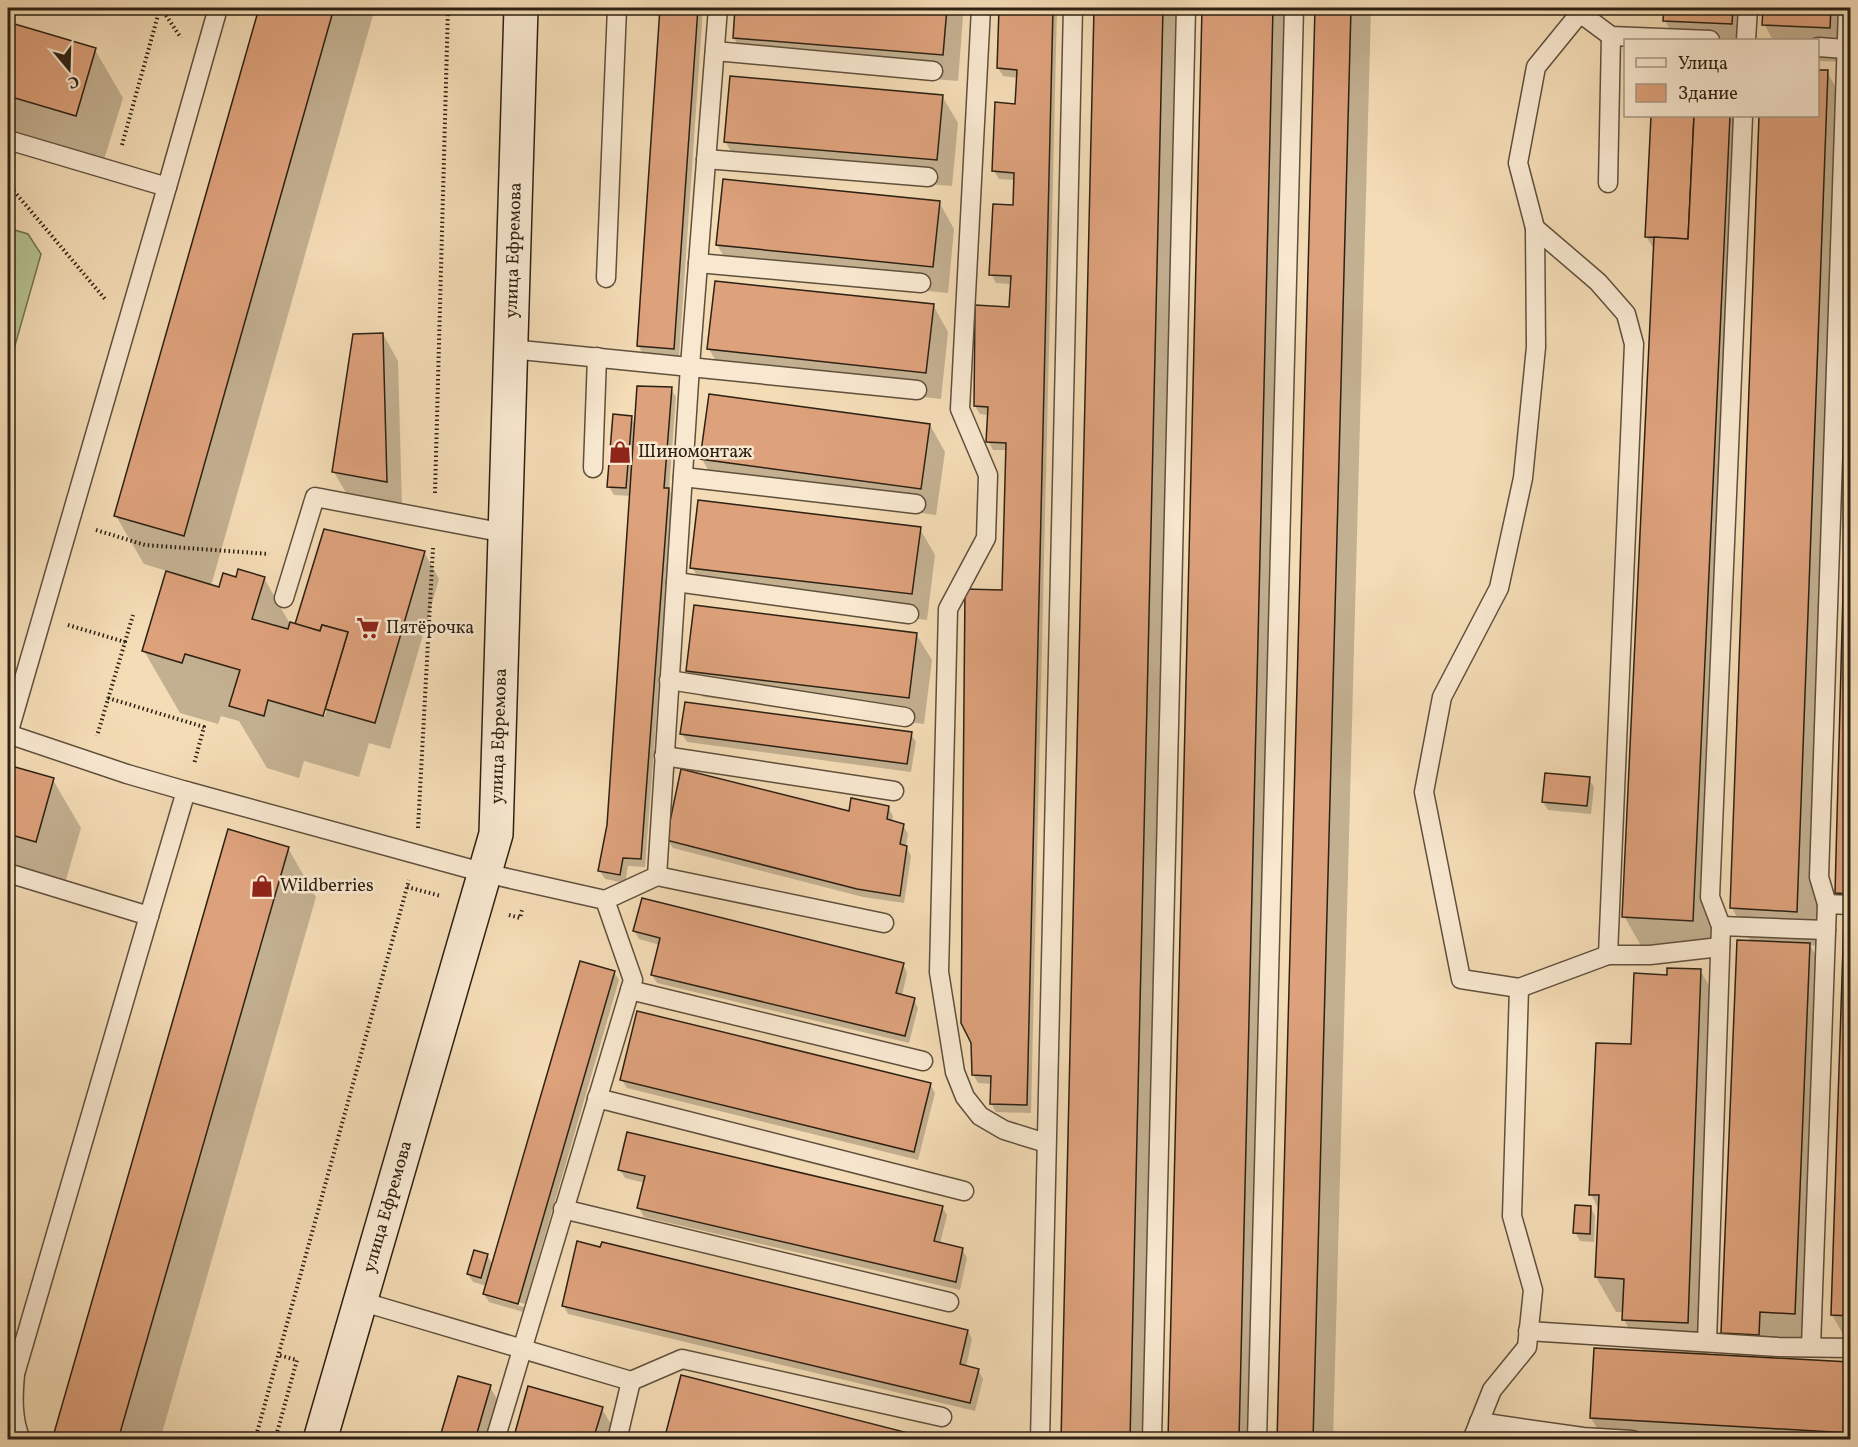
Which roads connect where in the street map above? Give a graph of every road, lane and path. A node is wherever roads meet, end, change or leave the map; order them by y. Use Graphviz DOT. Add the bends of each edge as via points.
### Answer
graph roads {
  1 [pos="160,8"];
  2 [pos="219,8"];
  3 [pos="448,8"];
  4 [pos="521,8"];
  5 [pos="617,8"];
  6 [pos="718,8"];
  7 [pos="981,8"];
  8 [pos="1073,8"];
  9 [pos="1186,8"];
  10 [pos="1294,8"];
  11 [pos="1748,8"];
  12 [pos="1848,8"];
  13 [pos="1580,10"];
  14 [pos="1611,36"];
  15 [pos="1685,39"];
  16 [pos="1746,39"];
  17 [pos="1819,47"];
  18 [pos="1846,49"];
  19 [pos="715,51"];
  20 [pos="933,71"];
  21 [pos="1743,117"];
  22 [pos="8,140"];
  23 [pos="706,159"];
  24 [pos="115,171"];
  25 [pos="928,177"];
  26 [pos="1608,183"];
  27 [pos="8,184"];
  28 [pos="167,187"];
  29 [pos="1535,228"];
  30 [pos="698,262"];
  31 [pos="606,278"];
  32 [pos="921,283"];
  33 [pos="126,325"];
  34 [pos="511,349"];
  35 [pos="597,357"];
  36 [pos="690,366"];
  37 [pos="916,390"];
  38 [pos="592,468"];
  39 [pos="683,477"];
  40 [pos="916,504"];
  41 [pos="434,518"];
  42 [pos="95,529"];
  43 [pos="505,533"];
  44 [pos="296,556"];
  45 [pos="676,582"];
  46 [pos="284,598"];
  47 [pos="909,614"];
  48 [pos="133,615"];
  49 [pos="42,616"];
  50 [pos="125,642"];
  51 [pos="669,680"];
  52 [pos="108,698"];
  53 [pos="905,717"];
  54 [pos="8,734"];
  55 [pos="664,756"];
  56 [pos="89,761"];
  57 [pos="194,764"];
  58 [pos="186,791"];
  59 [pos="894,791"];
  60 [pos="416,854"];
  61 [pos="8,873"];
  62 [pos="485,873"];
  63 [pos="657,876"];
  64 [pos="605,900"];
  65 [pos="1827,904"];
  66 [pos="1851,905"];
  67 [pos="148,916"];
  68 [pos="884,923"];
  69 [pos="1721,926"];
  70 [pos="1826,930"];
  71 [pos="1720,947"];
  72 [pos="1608,955"];
  73 [pos="1519,988"];
  74 [pos="630,990"];
  75 [pos="922,1061"];
  76 [pos="597,1098"];
  77 [pos="1046,1143"];
  78 [pos="964,1191"];
  79 [pos="564,1209"];
  80 [pos="360,1301"];
  81 [pos="949,1302"];
  82 [pos="1528,1331"];
  83 [pos="1707,1342"];
  84 [pos="1810,1347"];
  85 [pos="1851,1348"];
  86 [pos="521,1349"];
  87 [pos="278,1355"];
  88 [pos="11,1373"];
  89 [pos="631,1381"];
  90 [pos="942,1417"];
  91 [pos="1479,1422"];
  92 [pos="21,1440"];
  93 [pos="255,1440"];
  94 [pos="275,1440"];
  95 [pos="320,1440"];
  96 [pos="495,1440"];
  97 [pos="617,1440"];
  98 [pos="1040,1440"];
  99 [pos="1152,1440"];
  100 [pos="1257,1440"];
  101 [pos="1472,1440"];
  102 [pos="1632,1440"];
  1 -- 24 [label="path"];
  2 -- 28 [label="lane"];
  3 -- 41 [label="path"];
  4 -- 34 [label="street, улица Ефремова"];
  5 -- 31 [label="lane"];
  6 -- 19 [label="lane"];
  7 -- 77 [label="lane" via="960,409 988,475 986,538 948,609 939,972 955,1072 965,1097 980,1116 1004,1130"];
  8 -- 77 [label="lane"];
  9 -- 99 [label="lane"];
  10 -- 100 [label="lane"];
  11 -- 16 [label="lane"];
  12 -- 18 [label="lane"];
  13 -- 14 [label="lane"];
  13 -- 29 [label="lane" via="1536,67 1518,163"];
  14 -- 15 [label="lane"];
  14 -- 26 [label="lane"];
  17 -- 18 [label="lane"];
  18 -- 65 [label="lane" via="1819,877"];
  19 -- 20 [label="lane"];
  19 -- 23 [label="lane"];
  21 -- 69 [label="lane" via="1710,897"];
  22 -- 24 [label="lane"];
  23 -- 25 [label="lane"];
  23 -- 30 [label="lane"];
  24 -- 28 [label="lane"];
  27 -- 33 [label="path"];
  28 -- 33 [label="lane"];
  29 -- 72 [label="lane" via="1598,282 1626,314 1634,344"];
  29 -- 73 [label="lane" via="1536,347 1523,478 1499,588 1442,697 1424,792 1461,980"];
  30 -- 32 [label="lane"];
  30 -- 36 [label="lane"];
  33 -- 49 [label="lane"];
  34 -- 35 [label="lane"];
  34 -- 43 [label="street, улица Ефремова"];
  35 -- 36 [label="lane"];
  35 -- 38 [label="lane"];
  36 -- 37 [label="lane"];
  36 -- 39 [label="lane"];
  39 -- 40 [label="lane"];
  39 -- 45 [label="lane"];
  41 -- 43 [label="lane"];
  41 -- 44 [label="lane" via="315,497"];
  41 -- 60 [label="path"];
  42 -- 44 [label="path" via="145,545"];
  43 -- 62 [label="street, улица Ефремова" via="496,834"];
  44 -- 46 [label="lane"];
  45 -- 47 [label="lane"];
  45 -- 51 [label="lane"];
  48 -- 50 [label="path"];
  49 -- 50 [label="path"];
  49 -- 54 [label="lane"];
  50 -- 52 [label="path"];
  51 -- 53 [label="lane"];
  51 -- 55 [label="lane"];
  52 -- 56 [label="path"];
  52 -- 57 [label="path" via="204,727"];
  54 -- 56 [label="lane"];
  55 -- 59 [label="lane"];
  55 -- 63 [label="lane"];
  56 -- 58 [label="lane"];
  58 -- 60 [label="lane"];
  58 -- 67 [label="lane"];
  60 -- 62 [label="lane"];
  60 -- 87 [label="path"];
  61 -- 67 [label="lane"];
  62 -- 64 [label="lane"];
  62 -- 80 [label="street, улица Ефремова"];
  63 -- 64 [label="lane"];
  63 -- 68 [label="lane"];
  64 -- 74 [label="lane" via="633,980"];
  65 -- 66 [label="lane"];
  65 -- 70 [label="lane"];
  67 -- 88 [label="lane"];
  69 -- 70 [label="lane"];
  69 -- 71 [label="lane"];
  70 -- 84 [label="lane"];
  71 -- 72 [label="lane"];
  71 -- 83 [label="lane"];
  72 -- 73 [label="lane"];
  73 -- 82 [label="lane" via="1512,1216 1533,1290"];
  74 -- 75 [label="lane"];
  74 -- 76 [label="lane"];
  76 -- 78 [label="lane"];
  76 -- 79 [label="lane"];
  77 -- 98 [label="lane"];
  79 -- 81 [label="lane"];
  79 -- 86 [label="lane"];
  80 -- 86 [label="lane"];
  80 -- 95 [label="street, улица Ефремова"];
  82 -- 83 [label="lane"];
  82 -- 91 [label="lane" via="1527,1347 1492,1390"];
  83 -- 84 [label="lane"];
  84 -- 85 [label="lane"];
  86 -- 89 [label="lane"];
  86 -- 96 [label="lane"];
  87 -- 93 [label="path"];
  87 -- 94 [label="path" via="297,1360"];
  88 -- 92 [label="lane" via="16,1429"];
  89 -- 90 [label="lane" via="682,1359"];
  89 -- 97 [label="lane"];
  91 -- 101 [label="lane"];
  91 -- 102 [label="lane"];
}
